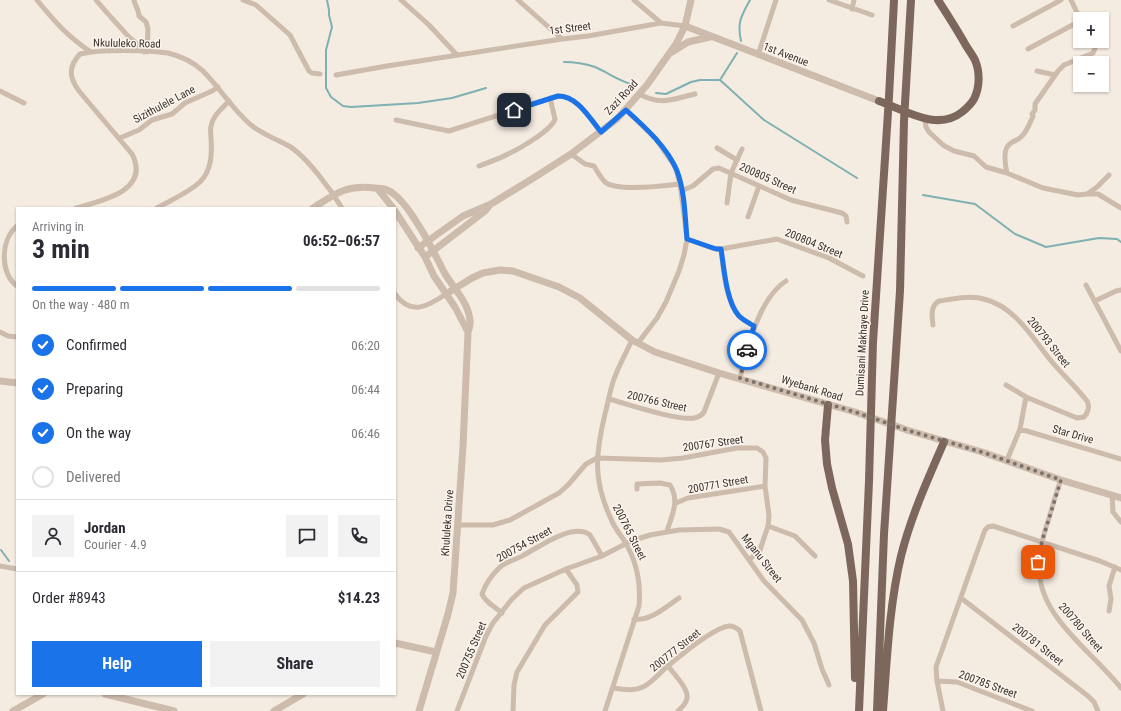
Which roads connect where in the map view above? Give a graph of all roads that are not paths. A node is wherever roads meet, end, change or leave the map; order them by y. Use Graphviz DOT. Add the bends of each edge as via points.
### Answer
graph roads {
  1 [pos="38,0"];
  2 [pos="96,0"];
  3 [pos="134,0"];
  4 [pos="243,0"];
  5 [pos="401,0"];
  6 [pos="518,0"];
  7 [pos="634,0"];
  8 [pos="691,0"];
  9 [pos="776,0"];
  10 [pos="829,0"];
  11 [pos="854,0"];
  12 [pos="894,0"];
  13 [pos="910,0"];
  14 [pos="938,0"];
  15 [pos="1061,0"];
  16 [pos="1071,0"];
  17 [pos="852,8"];
  18 [pos="1076,12"];
  19 [pos="872,15"];
  20 [pos="661,23"];
  21 [pos="1073,24"];
  22 [pos="685,26"];
  23 [pos="1014,26"];
  24 [pos="712,37"];
  25 [pos="562,39"];
  26 [pos="1095,48"];
  27 [pos="1028,49"];
  28 [pos="91,52"];
  29 [pos="145,52"];
  30 [pos="670,54"];
  31 [pos="457,55"];
  32 [pos="758,55"];
  33 [pos="1037,71"];
  34 [pos="320,74"];
  35 [pos="336,75"];
  36 [pos="1055,76"];
  37 [pos="218,87"];
  38 [pos="0,91"];
  39 [pos="639,94"];
  40 [pos="695,94"];
  41 [pos="550,98"];
  42 [pos="879,100"];
  43 [pos="229,101"];
  44 [pos="24,102"];
  45 [pos="626,110"];
  46 [pos="925,119"];
  47 [pos="396,120"];
  48 [pos="601,132"];
  49 [pos="120,138"];
  50 [pos="717,148"];
  51 [pos="742,149"];
  52 [pos="571,154"];
  53 [pos="737,160"];
  54 [pos="479,166"];
  55 [pos="731,173"];
  56 [pos="1007,173"];
  57 [pos="1109,175"];
  58 [pos="680,184"];
  59 [pos="758,186"];
  60 [pos="378,189"];
  61 [pos="682,191"];
  62 [pos="1087,194"];
  63 [pos="334,195"];
  64 [pos="727,203"];
  65 [pos="1121,203"];
  66 [pos="491,204"];
  67 [pos="1115,205"];
  68 [pos="80,207"];
  69 [pos="159,207"];
  70 [pos="315,207"];
  71 [pos="341,207"];
  72 [pos="392,207"];
  73 [pos="1121,208"];
  74 [pos="396,213"];
  75 [pos="748,217"];
  76 [pos="847,222"];
  77 [pos="16,227"];
  78 [pos="687,239"];
  79 [pos="428,241"];
  80 [pos="418,248"];
  81 [pos="721,249"];
  82 [pos="1,250"];
  83 [pos="434,250"];
  84 [pos="425,257"];
  85 [pos="863,276"];
  86 [pos="786,281"];
  87 [pos="16,285"];
  88 [pos="1086,285"];
  89 [pos="455,288"];
  90 [pos="1121,290"];
  91 [pos="446,294"];
  92 [pos="396,295"];
  93 [pos="1095,301"];
  94 [pos="933,325"];
  95 [pos="754,326"];
  96 [pos="0,332"];
  97 [pos="468,332"];
  98 [pos="16,337"];
  99 [pos="635,342"];
  100 [pos="1121,350"];
  101 [pos="719,373"];
  102 [pos="740,378"];
  103 [pos="0,381"];
  104 [pos="16,383"];
  105 [pos="1006,385"];
  106 [pos="1026,397"];
  107 [pos="609,399"];
  108 [pos="828,405"];
  109 [pos="1020,429"];
  110 [pos="944,442"];
  111 [pos="597,458"];
  112 [pos="1121,459"];
  113 [pos="1007,460"];
  114 [pos="1061,480"];
  115 [pos="765,486"];
  116 [pos="638,489"];
  117 [pos="1112,495"];
  118 [pos="1121,498"];
  119 [pos="676,503"];
  120 [pos="1121,522"];
  121 [pos="457,525"];
  122 [pos="768,526"];
  123 [pos="667,531"];
  124 [pos="1042,541"];
  125 [pos="626,544"];
  126 [pos="602,556"];
  127 [pos="815,556"];
  128 [pos="750,560"];
  129 [pos="0,566"];
  130 [pos="1115,567"];
  131 [pos="16,569"];
  132 [pos="566,569"];
  133 [pos="1121,570"];
  134 [pos="679,598"];
  135 [pos="961,598"];
  136 [pos="1109,611"];
  137 [pos="502,612"];
  138 [pos="634,619"];
  139 [pos="396,643"];
  140 [pos="436,652"];
  141 [pos="668,666"];
  142 [pos="937,681"];
  143 [pos="829,685"];
  144 [pos="613,688"];
  145 [pos="1121,688"];
  146 [pos="41,695"];
  147 [pos="109,695"];
  148 [pos="301,695"];
  149 [pos="13,711"];
  150 [pos="174,711"];
  151 [pos="274,711"];
  152 [pos="419,711"];
  153 [pos="457,711"];
  154 [pos="513,711"];
  155 [pos="605,711"];
  156 [pos="678,711"];
  157 [pos="761,711"];
  158 [pos="856,711"];
  159 [pos="859,711"];
  160 [pos="877,711"];
  161 [pos="883,711"];
  162 [pos="943,711"];
  163 [pos="1032,711"];
  164 [pos="1098,711"];
  1 -- 28 [label="street" via="74,41"];
  2 -- 29 [label="street"];
  3 -- 29 [label="street" via="139,16 146,22 148,29"];
  4 -- 34 [label="street" via="256,5 290,35 309,70"];
  5 -- 31 [label="street"];
  6 -- 25 [label="street"];
  7 -- 20 [label="street"];
  8 -- 22 [label="street, Zazi Road"];
  9 -- 32 [label="street"];
  10 -- 17 [label="street"];
  11 -- 17 [label="street"];
  12 -- 159 [label="main road, Dumisani Makhaye Drive" via="873,342"];
  13 -- 160 [label="main road" via="900,291 883,549"];
  14 -- 46 [label="main road" via="975,61 978,73 977,93 967,108 957,116 939,121"];
  15 -- 23 [label="street"];
  16 -- 18 [label="street"];
  17 -- 19 [label="street"];
  20 -- 22 [label="street, 1st Street"];
  20 -- 25 [label="street, 1st Street"];
  21 -- 27 [label="street"];
  22 -- 24 [label="street, 1st Avenue"];
  22 -- 30 [label="street, Zazi Road"];
  24 -- 30 [label="street" via="688,42"];
  24 -- 32 [label="street, 1st Avenue"];
  25 -- 31 [label="street, 1st Street"];
  26 -- 36 [label="street" via="1093,53 1064,65"];
  28 -- 29 [label="street, Nkululeko Road"];
  28 -- 49 [label="street, Nkululeko Road" via="80,54 75,61 71,72 73,82"];
  29 -- 37 [label="street, Nkululeko Road" via="168,54 190,61"];
  30 -- 39 [label="street, Zazi Road"];
  31 -- 35 [label="street, 1st Street"];
  32 -- 42 [label="street, 1st Avenue"];
  33 -- 36 [label="street"];
  36 -- 56 [label="street" via="1035,104 1033,116 1023,136 1012,142 1005,152"];
  37 -- 43 [label="street, Nkululeko Road"];
  37 -- 49 [label="street, Sizithulele Lane" via="185,103 172,114 152,120 139,130"];
  38 -- 44 [label="street"];
  39 -- 40 [label="street" via="666,102"];
  39 -- 45 [label="street, Zazi Road"];
  41 -- 47 [label="street" via="445,131"];
  41 -- 48 [label="street" via="564,96 574,100"];
  41 -- 54 [label="street" via="555,119 549,128 509,154"];
  42 -- 46 [label="main road"];
  43 -- 63 [label="street, Nkululeko Road" via="253,127 290,147"];
  43 -- 69 [label="street" via="214,118 210,127 210,166 206,174 193,187"];
  45 -- 48 [label="street, Zazi Road"];
  45 -- 58 [label="street, 200765 Street" via="661,146 676,168"];
  46 -- 56 [label="street" via="929,132 943,145 974,156 986,167"];
  48 -- 52 [label="street, Zazi Road"];
  49 -- 68 [label="street, Nkululeko Road" via="136,163 134,177 125,190 107,200"];
  50 -- 53 [label="street"];
  51 -- 53 [label="street"];
  52 -- 58 [label="street" via="585,164 594,166 605,182 613,186 629,188"];
  52 -- 66 [label="street, Zazi Road"];
  53 -- 55 [label="street"];
  55 -- 59 [label="street, 200805 Street"];
  55 -- 61 [label="street, 200805 Street" via="716,168 693,186"];
  55 -- 64 [label="street"];
  56 -- 62 [label="street" via="1043,188 1078,195"];
  57 -- 62 [label="street"];
  58 -- 61 [label="street, 200765 Street"];
  59 -- 75 [label="street"];
  59 -- 76 [label="street, 200805 Street" via="791,200 842,213 846,216"];
  60 -- 63 [label="street, Khululeka Drive" via="354,187"];
  60 -- 72 [label="street"];
  60 -- 79 [label="street, Khululeka Drive" via="386,189 398,197"];
  61 -- 78 [label="street, 200765 Street"];
  62 -- 67 [label="street" via="1098,194"];
  63 -- 70 [label="street, Khululeka Drive"];
  63 -- 71 [label="street, Nkululeko Road"];
  65 -- 67 [label="street"];
  66 -- 79 [label="street, Zazi Road" via="463,216"];
  66 -- 83 [label="street, Zazi Road"];
  67 -- 73 [label="street"];
  74 -- 80 [label="street"];
  77 -- 82 [label="street" via="9,234"];
  78 -- 81 [label="street, 200804 Street"];
  78 -- 99 [label="street, 200765 Street" via="666,302"];
  79 -- 80 [label="street, Zazi Road"];
  79 -- 83 [label="street, Khululeka Drive"];
  80 -- 84 [label="street"];
  81 -- 85 [label="street, 200804 Street" via="777,239 829,258"];
  81 -- 95 [label="street" via="725,281 734,308 741,317"];
  82 -- 87 [label="street" via="3,270 9,281"];
  83 -- 84 [label="street, Zazi Road"];
  83 -- 89 [label="street, Khululeka Drive"];
  84 -- 91 [label="street"];
  86 -- 95 [label="street" via="777,288"];
  88 -- 93 [label="street"];
  89 -- 91 [label="street, Wyebank Road"];
  89 -- 97 [label="street, Khululeka Drive" via="470,320"];
  89 -- 99 [label="street, Wyebank Road" via="483,273 496,270 513,271 559,287 580,298"];
  90 -- 93 [label="street"];
  91 -- 92 [label="street" via="430,305 416,308 402,303"];
  91 -- 97 [label="street"];
  93 -- 100 [label="street"];
  94 -- 106 [label="street, 200793 Street" via="933,307 937,302 972,297 990,301 1018,319 1089,406 1086,415 1077,418"];
  95 -- 102 [label="street"];
  96 -- 98 [label="street"];
  97 -- 121 [label="street, Khululeka Drive"];
  99 -- 101 [label="street, Wyebank Road" via="655,352"];
  99 -- 107 [label="street, 200765 Street" via="615,378"];
  101 -- 102 [label="street, Wyebank Road"];
  101 -- 107 [label="street, 200766 Street" via="704,412 693,418 676,417"];
  102 -- 108 [label="street, Wyebank Road"];
  103 -- 104 [label="street"];
  105 -- 106 [label="street, 200793 Street"];
  106 -- 109 [label="street"];
  107 -- 111 [label="street, 200765 Street"];
  108 -- 110 [label="street, Wyebank Road"];
  108 -- 158 [label="main road" via="825,433 827,464 848,544 854,581"];
  109 -- 112 [label="street, Star Drive"];
  109 -- 113 [label="street"];
  110 -- 113 [label="street, Wyebank Road"];
  110 -- 161 [label="main road" via="919,502 894,590"];
  111 -- 115 [label="street, 200767 Street" via="661,460 737,448 758,448 766,458"];
  111 -- 121 [label="street" via="586,464 559,493 510,520 493,525"];
  111 -- 125 [label="street, 200765 Street" via="601,494 612,523"];
  113 -- 114 [label="street, Wyebank Road"];
  114 -- 117 [label="street, Wyebank Road"];
  114 -- 124 [label="street, 200780 Street"];
  115 -- 119 [label="street, 200771 Street" via="688,498"];
  115 -- 122 [label="street, 200767 Street"];
  116 -- 119 [label="street" via="637,484 666,484 673,490"];
  117 -- 118 [label="street, Wyebank Road"];
  117 -- 120 [label="street" via="1113,512"];
  119 -- 123 [label="street"];
  121 -- 140 [label="street, Khululeka Drive" via="452,593"];
  122 -- 127 [label="street" via="795,536"];
  122 -- 128 [label="street, 200767 Street" via="760,550"];
  123 -- 125 [label="street, Mganu Street"];
  123 -- 128 [label="street, Mganu Street" via="701,529 729,532"];
  124 -- 130 [label="street"];
  124 -- 135 [label="street" via="988,527 979,545"];
  124 -- 145 [label="street, 200780 Street" via="1038,575 1049,605 1065,628"];
  125 -- 126 [label="street, Mganu Street"];
  125 -- 138 [label="street, 200765 Street" via="634,561 640,587 639,606"];
  126 -- 132 [label="street, 200755 Street"];
  126 -- 137 [label="street, 200754 Street" via="590,535 572,532 548,541 508,562 494,574 482,594"];
  128 -- 143 [label="street, Mganu Street" via="764,581 802,620 814,643"];
  129 -- 131 [label="street"];
  130 -- 133 [label="street"];
  130 -- 136 [label="street" via="1109,586"];
  132 -- 137 [label="street, 200755 Street" via="524,588"];
  132 -- 154 [label="street" via="577,585 578,592 545,625 516,672"];
  134 -- 138 [label="street" via="646,618"];
  135 -- 142 [label="street" via="936,667"];
  135 -- 164 [label="street, 200781 Street" via="1088,696"];
  137 -- 153 [label="street, 200755 Street" via="486,636"];
  138 -- 144 [label="street, 200765 Street"];
  139 -- 140 [label="street"];
  140 -- 152 [label="street, Khululeka Drive"];
  141 -- 144 [label="street, 200777 Street" via="653,681 636,690"];
  141 -- 156 [label="street" via="687,691 686,702"];
  141 -- 157 [label="street, 200777 Street" via="710,635 730,626 735,628 740,631"];
  142 -- 162 [label="street"];
  142 -- 163 [label="street, 200785 Street" via="957,682"];
  144 -- 155 [label="street, 200765 Street"];
  146 -- 149 [label="street"];
  147 -- 150 [label="street"];
  148 -- 151 [label="street"];
}
